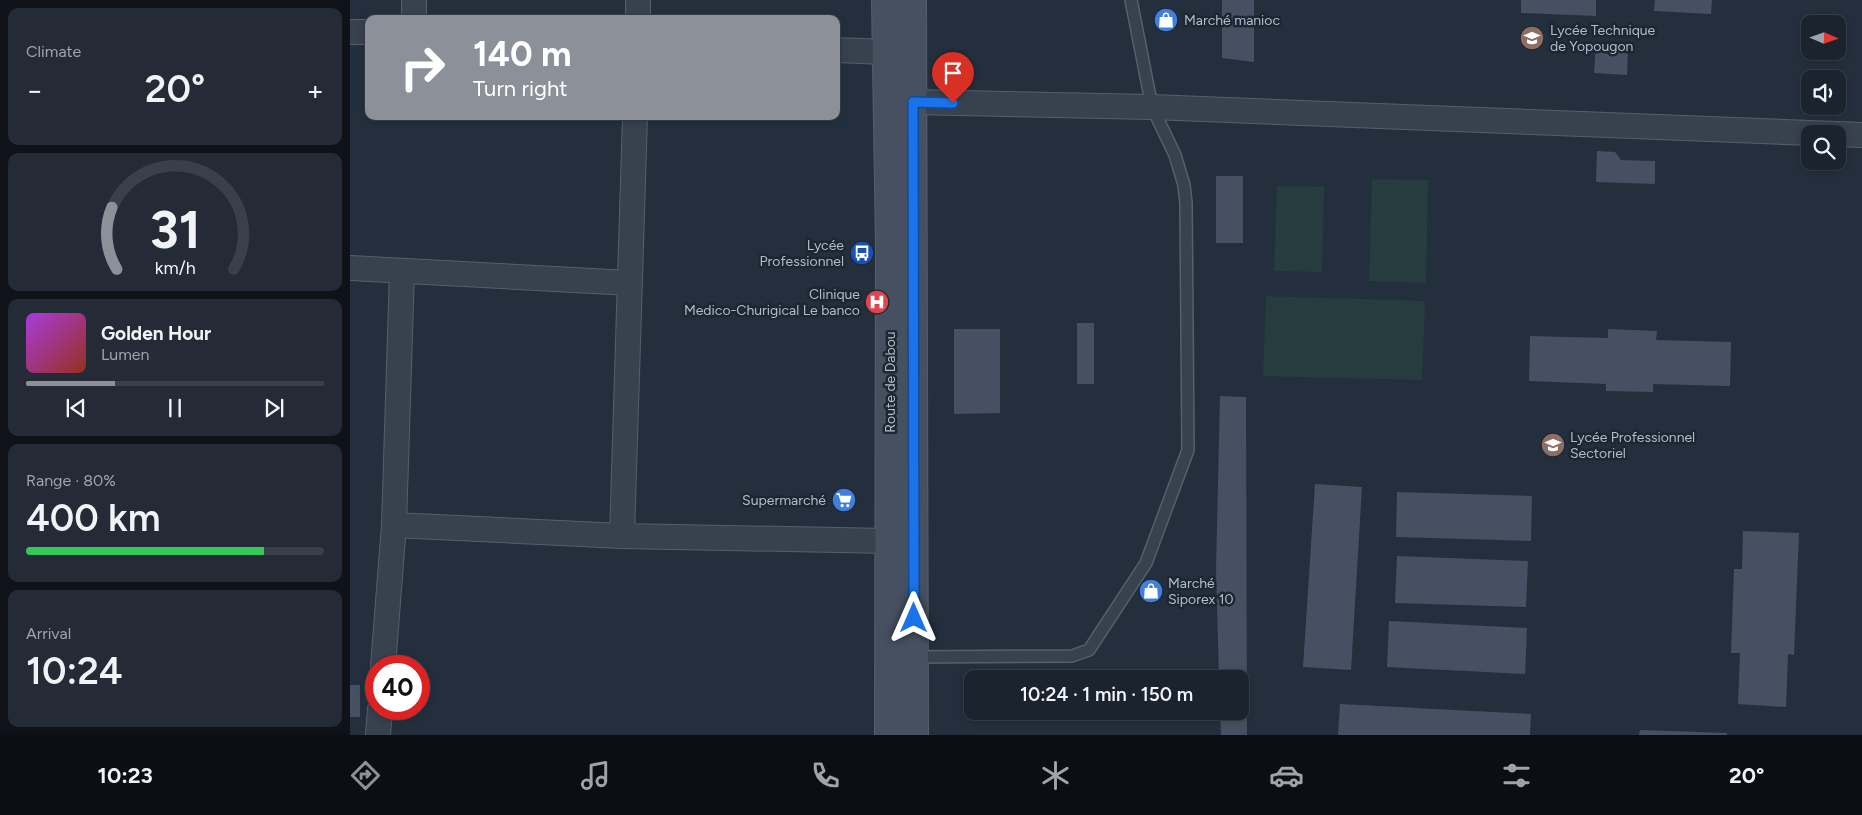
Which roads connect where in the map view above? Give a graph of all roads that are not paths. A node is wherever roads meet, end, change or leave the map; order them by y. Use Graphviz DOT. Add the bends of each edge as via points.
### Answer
graph roads {
  1 [pos="414,0"];
  2 [pos="638,0"];
  3 [pos="886,0"];
  4 [pos="912,0"];
  5 [pos="1131,0"];
  6 [pos="414,15"];
  7 [pos="638,15"];
  8 [pos="350,32"];
  9 [pos="365,32"];
  10 [pos="840,50"];
  11 [pos="886,52"];
  12 [pos="913,102"];
  13 [pos="1152,106"];
  14 [pos="635,120"];
  15 [pos="1801,133"];
  16 [pos="1846,134"];
  17 [pos="1862,135"];
  18 [pos="350,268"];
  19 [pos="402,271"];
  20 [pos="630,283"];
  21 [pos="394,525"];
  22 [pos="622,536"];
  23 [pos="889,541"];
  24 [pos="384,655"];
  25 [pos="915,657"];
  26 [pos="379,720"];
  27 [pos="378,735"];
  28 [pos="889,735"];
  29 [pos="914,735"];
  1 -- 6 [label="street"];
  2 -- 7 [label="street"];
  3 -- 11 [label="street, Route de Dabou"];
  4 -- 12 [label="street, Route de Dabou"];
  5 -- 13 [label="lane"];
  8 -- 9 [label="street"];
  10 -- 11 [label="street"];
  11 -- 23 [label="street, Route de Dabou" via="890,247"];
  12 -- 13 [label="street"];
  12 -- 25 [label="street, Route de Dabou"];
  13 -- 15 [label="street"];
  13 -- 25 [label="lane" via="1175,156 1186,203 1188,450 1146,563 1089,650 1072,656"];
  14 -- 20 [label="street"];
  16 -- 17 [label="street"];
  18 -- 19 [label="street"];
  19 -- 20 [label="street"];
  19 -- 21 [label="street"];
  20 -- 22 [label="street"];
  21 -- 22 [label="street"];
  21 -- 24 [label="street"];
  22 -- 23 [label="street"];
  23 -- 28 [label="street, Route de Dabou"];
  25 -- 29 [label="street, Route de Dabou"];
  26 -- 27 [label="street"];
}
